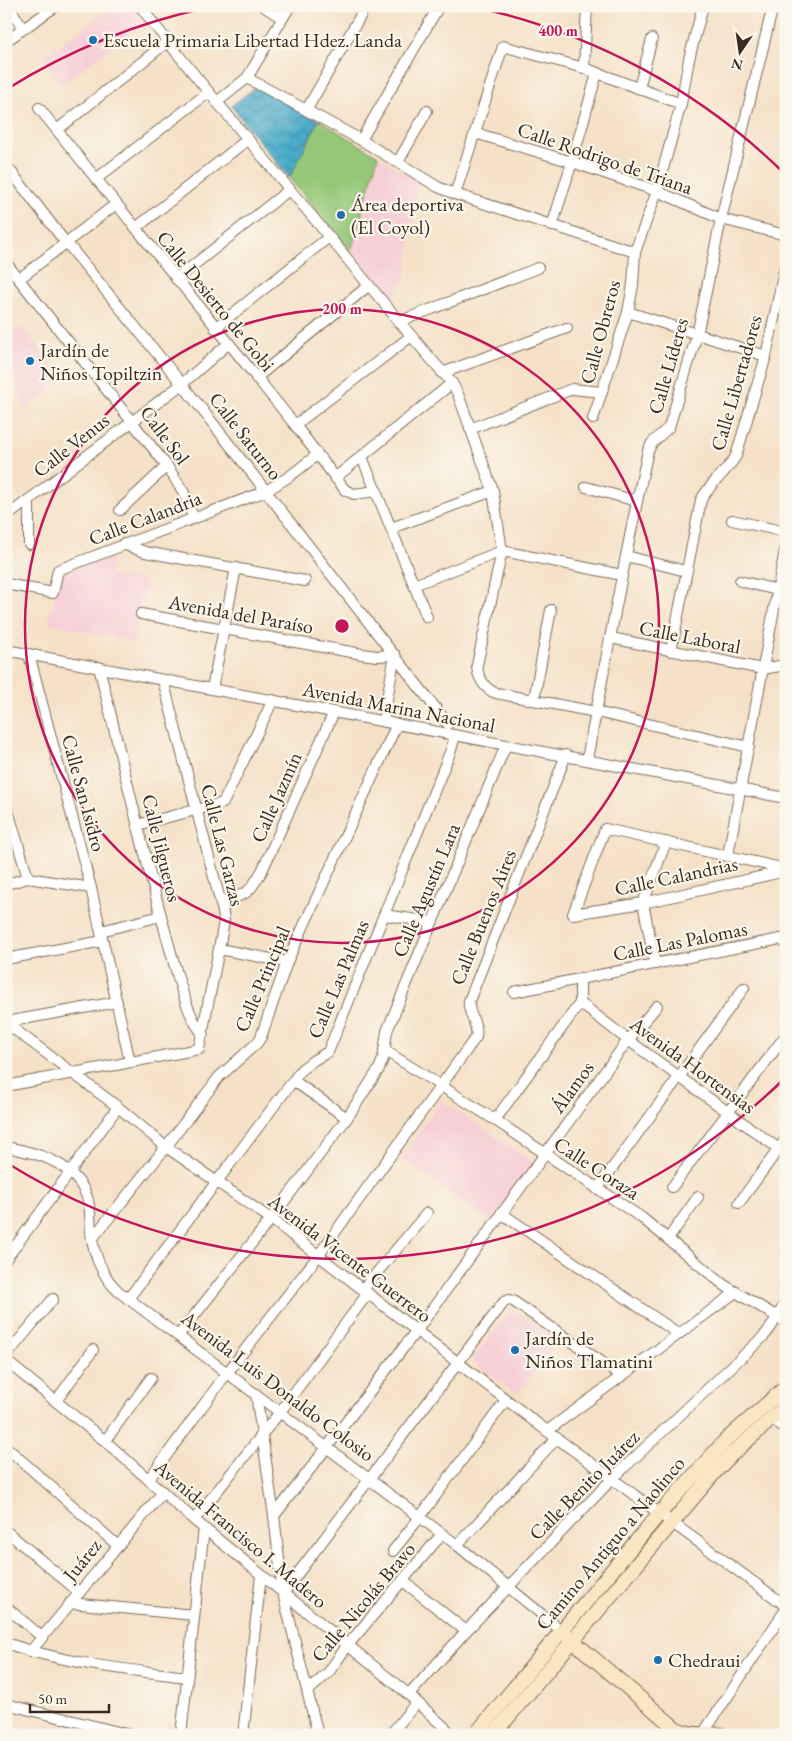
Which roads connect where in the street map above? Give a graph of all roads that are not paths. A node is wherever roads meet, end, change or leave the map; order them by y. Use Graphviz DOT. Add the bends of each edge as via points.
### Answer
graph roads {
  1 [pos="9,6"];
  2 [pos="56,6"];
  3 [pos="140,6"];
  4 [pos="262,6"];
  5 [pos="290,6"];
  6 [pos="366,6"];
  7 [pos="439,6"];
  8 [pos="587,6"];
  9 [pos="703,6"];
  10 [pos="773,6"];
  11 [pos="282,18"];
  12 [pos="23,29"];
  13 [pos="652,39"];
  14 [pos="6,41"];
  15 [pos="167,42"];
  16 [pos="584,68"];
  17 [pos="597,73"];
  18 [pos="247,78"];
  19 [pos="639,88"];
  20 [pos="209,92"];
  21 [pos="217,102"];
  22 [pos="681,104"];
  23 [pos="39,108"];
  24 [pos="307,109"];
  25 [pos="427,111"];
  26 [pos="57,130"];
  27 [pos="475,133"];
  28 [pos="248,139"];
  29 [pos="361,140"];
  30 [pos="398,162"];
  31 [pos="572,162"];
  32 [pos="6,165"];
  33 [pos="96,179"];
  34 [pos="290,189"];
  35 [pos="657,192"];
  36 [pos="454,194"];
  37 [pos="116,204"];
  38 [pos="721,219"];
  39 [pos="552,226"];
  40 [pos="136,228"];
  41 [pos="786,235"];
  42 [pos="329,237"];
  43 [pos="64,240"];
  44 [pos="635,252"];
  45 [pos="786,262"];
  46 [pos="6,263"];
  47 [pos="538,268"];
  48 [pos="19,279"];
  49 [pos="176,279"];
  50 [pos="368,286"];
  51 [pos="628,312"];
  52 [pos="398,322"];
  53 [pos="215,328"];
  54 [pos="567,328"];
  55 [pos="697,335"];
  56 [pos="410,337"];
  57 [pos="228,344"];
  58 [pos="766,356"];
  59 [pos="442,373"];
  60 [pos="256,378"];
  61 [pos="452,383"];
  62 [pos="182,384"];
  63 [pos="602,392"];
  64 [pos="132,420"];
  65 [pos="593,420"];
  66 [pos="295,425"];
  67 [pos="470,428"];
  68 [pos="317,455"];
  69 [pos="362,457"];
  70 [pos="167,466"];
  71 [pos="335,478"];
  72 [pos="586,487"];
  73 [pos="266,491"];
  74 [pos="493,491"];
  75 [pos="377,492"];
  76 [pos="29,500"];
  77 [pos="636,501"];
  78 [pos="120,510"];
  79 [pos="6,517"];
  80 [pos="193,518"];
  81 [pos="732,520"];
  82 [pos="391,528"];
  83 [pos="786,532"];
  84 [pos="29,544"];
  85 [pos="123,544"];
  86 [pos="786,545"];
  87 [pos="502,551"];
  88 [pos="626,556"];
  89 [pos="236,568"];
  90 [pos="686,571"];
  91 [pos="622,575"];
  92 [pos="305,581"];
  93 [pos="740,581"];
  94 [pos="6,584"];
  95 [pos="414,585"];
  96 [pos="777,590"];
  97 [pos="551,610"];
  98 [pos="142,614"];
  99 [pos="427,616"];
  100 [pos="225,629"];
  101 [pos="611,638"];
  102 [pos="6,650"];
  103 [pos="671,651"];
  104 [pos="29,654"];
  105 [pos="395,654"];
  106 [pos="786,665"];
  107 [pos="99,667"];
  108 [pos="762,669"];
  109 [pos="163,680"];
  110 [pos="212,689"];
  111 [pos="534,699"];
  112 [pos="273,700"];
  113 [pos="334,712"];
  114 [pos="596,712"];
  115 [pos="382,722"];
  116 [pos="397,724"];
  117 [pos="448,724"];
  118 [pos="455,736"];
  119 [pos="506,745"];
  120 [pos="749,747"];
  121 [pos="566,755"];
  122 [pos="587,759"];
  123 [pos="742,789"];
  124 [pos="786,798"];
  125 [pos="6,804"];
  126 [pos="196,810"];
  127 [pos="137,824"];
  128 [pos="666,842"];
  129 [pos="728,855"];
  130 [pos="786,870"];
  131 [pos="28,878"];
  132 [pos="6,884"];
  133 [pos="91,888"];
  134 [pos="221,902"];
  135 [pos="643,903"];
  136 [pos="384,915"];
  137 [pos="161,916"];
  138 [pos="432,922"];
  139 [pos="101,930"];
  140 [pos="103,941"];
  141 [pos="786,943"];
  142 [pos="219,949"];
  143 [pos="6,959"];
  144 [pos="287,962"];
  145 [pos="655,964"];
  146 [pos="580,978"];
  147 [pos="744,988"];
  148 [pos="514,992"];
  149 [pos="117,1002"];
  150 [pos="580,1003"];
  151 [pos="657,1006"];
  152 [pos="6,1022"];
  153 [pos="203,1033"];
  154 [pos="786,1035"];
  155 [pos="628,1040"];
  156 [pos="384,1050"];
  157 [pos="130,1062"];
  158 [pos="74,1073"];
  159 [pos="680,1077"];
  160 [pos="294,1081"];
  161 [pos="6,1086"];
  162 [pos="441,1086"];
  163 [pos="118,1107"];
  164 [pos="729,1112"];
  165 [pos="347,1118"];
  166 [pos="496,1120"];
  167 [pos="786,1139"];
  168 [pos="166,1147"];
  169 [pos="8,1150"];
  170 [pos="782,1152"];
  171 [pos="545,1155"];
  172 [pos="70,1173"];
  173 [pos="217,1181"];
  174 [pos="672,1187"];
  175 [pos="597,1189"];
  176 [pos="698,1197"];
  177 [pos="739,1203"];
  178 [pos="426,1213"];
  179 [pos="501,1213"];
  180 [pos="271,1219"];
  181 [pos="92,1239"];
  182 [pos="668,1239"];
  183 [pos="318,1256"];
  184 [pos="6,1259"];
  185 [pos="365,1291"];
  186 [pos="736,1292"];
  187 [pos="53,1299"];
  188 [pos="128,1299"];
  189 [pos="786,1302"];
  190 [pos="782,1320"];
  191 [pos="417,1330"];
  192 [pos="679,1334"];
  193 [pos="178,1336"];
  194 [pos="93,1350"];
  195 [pos="6,1356"];
  196 [pos="6,1361"];
  197 [pos="458,1363"];
  198 [pos="227,1373"];
  199 [pos="622,1376"];
  200 [pos="151,1378"];
  201 [pos="786,1387"];
  202 [pos="256,1394"];
  203 [pos="506,1400"];
  204 [pos="56,1401"];
  205 [pos="786,1406"];
  206 [pos="280,1412"];
  207 [pos="772,1418"];
  208 [pos="786,1429"];
  209 [pos="547,1431"];
  210 [pos="261,1436"];
  211 [pos="557,1438"];
  212 [pos="104,1441"];
  213 [pos="6,1446"];
  214 [pos="328,1447"];
  215 [pos="149,1479"];
  216 [pos="612,1479"];
  217 [pos="370,1480"];
  218 [pos="163,1492"];
  219 [pos="659,1514"];
  220 [pos="274,1516"];
  221 [pos="420,1517"];
  222 [pos="194,1520"];
  223 [pos="671,1523"];
  224 [pos="204,1528"];
  225 [pos="6,1531"];
  226 [pos="442,1534"];
  227 [pos="117,1545"];
  228 [pos="457,1545"];
  229 [pos="392,1551"];
  230 [pos="261,1574"];
  231 [pos="403,1581"];
  232 [pos="508,1587"];
  233 [pos="79,1592"];
  234 [pos="283,1593"];
  235 [pos="70,1603"];
  236 [pos="6,1607"];
  237 [pos="786,1607"];
  238 [pos="194,1615"];
  239 [pos="466,1631"];
  240 [pos="566,1636"];
  241 [pos="42,1637"];
  242 [pos="6,1643"];
  243 [pos="347,1646"];
  244 [pos="30,1652"];
  245 [pos="186,1677"];
  246 [pos="308,1691"];
  247 [pos="409,1695"];
  248 [pos="417,1702"];
  249 [pos="6,1704"];
  250 [pos="124,1734"];
  251 [pos="181,1735"];
  252 [pos="243,1735"];
  253 [pos="318,1735"];
  254 [pos="390,1735"];
  255 [pos="453,1735"];
  256 [pos="475,1735"];
  257 [pos="493,1735"];
  258 [pos="702,1735"];
  259 [pos="722,1735"];
  1 -- 12 [label="street"];
  2 -- 12 [label="street"];
  3 -- 15 [label="street"];
  4 -- 11 [label="street"];
  5 -- 11 [label="street"];
  6 -- 24 [label="street"];
  7 -- 29 [label="street"];
  8 -- 16 [label="street"];
  9 -- 22 [label="street, Calle Obreros"];
  10 -- 38 [label="street, Calle Líderes"];
  11 -- 18 [label="street"];
  12 -- 14 [label="street"];
  13 -- 19 [label="street"];
  15 -- 20 [label="street"];
  15 -- 26 [label="street"];
  16 -- 17 [label="street"];
  16 -- 27 [label="street" via="503,46"];
  17 -- 19 [label="street"];
  17 -- 31 [label="street"];
  18 -- 21 [label="street"];
  18 -- 24 [label="street"];
  19 -- 22 [label="street"];
  20 -- 21 [label="street"];
  20 -- 33 [label="street"];
  21 -- 28 [label="street"];
  22 -- 35 [label="street, Calle Obreros"];
  23 -- 26 [label="street, Calle Desierto de Gobi"];
  24 -- 29 [label="street"];
  25 -- 30 [label="street"];
  26 -- 33 [label="street, Calle Desierto de Gobi"];
  27 -- 31 [label="street, Calle Rodrigo de Triana"];
  27 -- 36 [label="street"];
  28 -- 34 [label="street"];
  28 -- 40 [label="street"];
  29 -- 30 [label="street"];
  30 -- 36 [label="street"];
  31 -- 35 [label="street, Calle Rodrigo de Triana"];
  31 -- 39 [label="street"];
  32 -- 43 [label="street, Calle Saturno"];
  33 -- 37 [label="street, Calle Desierto de Gobi"];
  34 -- 42 [label="street"];
  34 -- 49 [label="street"];
  35 -- 38 [label="street, Calle Rodrigo de Triana"];
  35 -- 44 [label="street, Calle Obreros"];
  36 -- 39 [label="street"];
  37 -- 40 [label="street, Calle Desierto de Gobi"];
  37 -- 43 [label="street"];
  38 -- 41 [label="street, Calle Rodrigo de Triana"];
  38 -- 55 [label="street, Calle Líderes"];
  39 -- 44 [label="street"];
  40 -- 49 [label="street, Calle Desierto de Gobi"];
  42 -- 50 [label="street"];
  42 -- 53 [label="street"];
  43 -- 48 [label="street"];
  43 -- 62 [label="street, Calle Saturno"];
  44 -- 51 [label="street, Calle Obreros"];
  45 -- 58 [label="street, Calle Libertadores"];
  46 -- 48 [label="street, Calle Sol"];
  47 -- 52 [label="street"];
  48 -- 64 [label="street, Calle Sol"];
  49 -- 53 [label="street, Calle Desierto de Gobi"];
  50 -- 52 [label="street"];
  50 -- 60 [label="street"];
  51 -- 55 [label="street"];
  51 -- 63 [label="street, Calle Obreros"];
  52 -- 56 [label="street"];
  53 -- 57 [label="street, Calle Desierto de Gobi"];
  54 -- 59 [label="street"];
  55 -- 58 [label="street"];
  55 -- 77 [label="street, Calle Líderes" via="669,427 648,451"];
  56 -- 59 [label="street"];
  56 -- 66 [label="street"];
  57 -- 60 [label="street, Calle Desierto de Gobi"];
  57 -- 62 [label="street, Calle Venus"];
  58 -- 90 [label="street, Calle Libertadores" via="736,456 701,500"];
  59 -- 61 [label="street"];
  60 -- 66 [label="street, Calle Desierto de Gobi"];
  61 -- 67 [label="street"];
  61 -- 69 [label="street"];
  62 -- 64 [label="street, Calle Venus"];
  62 -- 73 [label="street, Calle Saturno"];
  63 -- 65 [label="street, Calle Obreros"];
  63 -- 67 [label="street" via="572,389"];
  64 -- 70 [label="street, Calle Sol"];
  64 -- 76 [label="street, Calle Venus"];
  66 -- 68 [label="street, Calle Desierto de Gobi"];
  67 -- 74 [label="street"];
  68 -- 71 [label="street, Calle Desierto de Gobi"];
  68 -- 73 [label="street, Calle Calandria"];
  69 -- 71 [label="street"];
  69 -- 75 [label="street"];
  70 -- 78 [label="street"];
  70 -- 80 [label="street, Calle Sol" via="184,493"];
  71 -- 75 [label="street, Calle Desierto de Gobi" via="345,490 354,494"];
  72 -- 77 [label="street"];
  73 -- 80 [label="street, Calle Calandria"];
  73 -- 105 [label="street, Calle Saturno"];
  74 -- 82 [label="street"];
  74 -- 87 [label="street"];
  75 -- 82 [label="street"];
  76 -- 79 [label="street, Calle Venus"];
  76 -- 84 [label="street"];
  77 -- 88 [label="street, Calle Líderes"];
  80 -- 85 [label="street, Calle Calandria"];
  81 -- 83 [label="street"];
  82 -- 95 [label="street"];
  85 -- 89 [label="street" via="146,552"];
  85 -- 94 [label="street, Calle Calandria" via="58,570 53,592"];
  86 -- 96 [label="street"];
  87 -- 91 [label="street"];
  87 -- 95 [label="street"];
  87 -- 111 [label="street" via="477,671 491,691"];
  88 -- 90 [label="street"];
  88 -- 91 [label="street, Calle Líderes"];
  89 -- 92 [label="street"];
  89 -- 100 [label="street"];
  90 -- 103 [label="street, Calle Libertadores"];
  91 -- 101 [label="street, Calle Líderes"];
  93 -- 96 [label="street"];
  95 -- 99 [label="street"];
  96 -- 108 [label="street"];
  97 -- 111 [label="street"];
  98 -- 100 [label="street, Avenida del Paraíso"];
  100 -- 105 [label="street, Avenida del Paraíso" via="362,654"];
  100 -- 110 [label="street"];
  101 -- 103 [label="street, Calle Laboral"];
  101 -- 114 [label="street, Calle Líderes"];
  102 -- 104 [label="street, Avenida Marina Nacional"];
  103 -- 108 [label="street, Calle Laboral"];
  104 -- 107 [label="street, Avenida Marina Nacional"];
  104 -- 133 [label="street, Calle San Isidro"];
  105 -- 115 [label="street"];
  105 -- 117 [label="street, Calle Saturno"];
  106 -- 108 [label="street"];
  107 -- 109 [label="street, Avenida Marina Nacional"];
  107 -- 127 [label="street, Calle Jilgueros"];
  108 -- 120 [label="street"];
  109 -- 110 [label="street, Avenida Marina Nacional"];
  109 -- 126 [label="street, Calle Las Garzas"];
  110 -- 112 [label="street, Avenida Marina Nacional"];
  111 -- 114 [label="street"];
  112 -- 113 [label="street, Avenida Marina Nacional"];
  112 -- 126 [label="street" via="223,803"];
  113 -- 115 [label="street, Avenida Marina Nacional"];
  113 -- 134 [label="street, Calle Jazmín" via="262,871 248,893"];
  114 -- 120 [label="street"];
  114 -- 122 [label="street, Calle Líderes"];
  115 -- 116 [label="street, Avenida Marina Nacional"];
  116 -- 118 [label="street, Avenida Marina Nacional"];
  116 -- 144 [label="street, Calle Principal"];
  118 -- 119 [label="street, Avenida Marina Nacional"];
  118 -- 136 [label="street, Calle Las Palmas"];
  119 -- 121 [label="street, Avenida Marina Nacional"];
  119 -- 138 [label="street, Calle Agustín Lara"];
  120 -- 123 [label="street"];
  121 -- 122 [label="street, Avenida Marina Nacional"];
  121 -- 162 [label="street, Calle Buenos Aires" via="468,1001 476,1037"];
  122 -- 123 [label="street, Avenida Marina Nacional"];
  123 -- 124 [label="street, Avenida Marina Nacional"];
  123 -- 129 [label="street"];
  125 -- 131 [label="street"];
  126 -- 127 [label="street"];
  126 -- 134 [label="street, Calle Las Garzas"];
  127 -- 137 [label="street, Calle Jilgueros"];
  128 -- 129 [label="street"];
  128 -- 135 [label="street"];
  128 -- 135 [label="street, Calle Calandrias" via="605,828 573,914"];
  129 -- 130 [label="street"];
  130 -- 135 [label="street, Calle Calandrias"];
  131 -- 132 [label="street"];
  131 -- 133 [label="street"];
  133 -- 139 [label="street, Calle San Isidro"];
  134 -- 142 [label="street, Calle Las Garzas" via="224,921"];
  135 -- 145 [label="street"];
  136 -- 138 [label="street"];
  136 -- 160 [label="street, Calle Las Palmas" via="328,1052 308,1064"];
  137 -- 139 [label="street"];
  137 -- 153 [label="street, Calle Jilgueros" via="194,1024"];
  138 -- 156 [label="street, Calle Agustín Lara" via="387,1031"];
  139 -- 140 [label="street, Calle San Isidro"];
  140 -- 143 [label="street"];
  140 -- 149 [label="street, Calle San Isidro"];
  141 -- 145 [label="street, Calle Las Palomas" via="780,939"];
  142 -- 144 [label="street"];
  142 -- 153 [label="street, Calle Las Garzas"];
  144 -- 168 [label="street, Calle Principal" via="261,1037 219,1077"];
  145 -- 146 [label="street, Calle Las Palomas"];
  146 -- 148 [label="street, Calle Las Palomas"];
  146 -- 150 [label="street"];
  147 -- 159 [label="street"];
  149 -- 152 [label="street"];
  149 -- 157 [label="street, Calle San Isidro"];
  150 -- 155 [label="street, Avenida Hortensias"];
  150 -- 166 [label="street"];
  151 -- 155 [label="street, Álamos"];
  152 -- 158 [label="street, Avenida Vicente Guerrero"];
  153 -- 157 [label="street, Calle Las Garzas" via="199,1049"];
  154 -- 164 [label="street"];
  155 -- 159 [label="street, Avenida Hortensias"];
  155 -- 171 [label="street, Álamos"];
  156 -- 162 [label="street, Calle Coraza"];
  156 -- 165 [label="street, Calle Agustín Lara" via="379,1069"];
  157 -- 158 [label="street"];
  158 -- 161 [label="street"];
  158 -- 163 [label="street, Avenida Vicente Guerrero"];
  159 -- 164 [label="street, Avenida Hortensias"];
  159 -- 175 [label="street"];
  160 -- 165 [label="street"];
  160 -- 173 [label="street, Calle Las Palmas"];
  162 -- 166 [label="street, Calle Coraza"];
  162 -- 183 [label="street, Calle Buenos Aires"];
  163 -- 168 [label="street, Avenida Vicente Guerrero"];
  163 -- 172 [label="street"];
  164 -- 170 [label="street, Avenida Hortensias"];
  164 -- 174 [label="street"];
  165 -- 180 [label="street, Calle Agustín Lara"];
  166 -- 171 [label="street, Calle Coraza"];
  167 -- 170 [label="street"];
  168 -- 173 [label="street, Avenida Vicente Guerrero"];
  168 -- 181 [label="street, Calle Principal"];
  169 -- 172 [label="street, Avenida Luis Donaldo Colosio" via="51,1160"];
  170 -- 177 [label="street"];
  171 -- 175 [label="street, Calle Coraza"];
  171 -- 179 [label="street, Álamos"];
  172 -- 181 [label="street, Avenida Luis Donaldo Colosio" via="86,1192"];
  172 -- 184 [label="street"];
  173 -- 180 [label="street, Avenida Vicente Guerrero"];
  173 -- 188 [label="street, Calle Las Palmas"];
  175 -- 182 [label="street, Calle Coraza"];
  176 -- 182 [label="street"];
  178 -- 185 [label="street"];
  179 -- 191 [label="street, Álamos"];
  179 -- 192 [label="street"];
  180 -- 183 [label="street, Avenida Vicente Guerrero"];
  180 -- 193 [label="street, Calle Agustín Lara"];
  181 -- 188 [label="street, Avenida Luis Donaldo Colosio" via="109,1283"];
  182 -- 186 [label="street, Calle Coraza"];
  183 -- 185 [label="street, Avenida Vicente Guerrero"];
  183 -- 198 [label="street, Calle Buenos Aires"];
  185 -- 191 [label="street, Avenida Vicente Guerrero"];
  185 -- 206 [label="street"];
  186 -- 190 [label="street, Calle Coraza"];
  186 -- 192 [label="street"];
  187 -- 195 [label="street"];
  188 -- 193 [label="street, Avenida Luis Donaldo Colosio"];
  189 -- 190 [label="street, Calle Benito Juárez"];
  190 -- 216 [label="street, Calle Benito Juárez"];
  191 -- 197 [label="street, Avenida Vicente Guerrero"];
  191 -- 214 [label="street, Álamos"];
  192 -- 199 [label="street"];
  193 -- 198 [label="street, Avenida Luis Donaldo Colosio"];
  194 -- 204 [label="street"];
  196 -- 204 [label="street, Avenida Francisco I. Madero"];
  197 -- 199 [label="street" via="504,1302 509,1300"];
  197 -- 203 [label="street, Avenida Vicente Guerrero"];
  197 -- 217 [label="street"];
  198 -- 202 [label="street, Avenida Luis Donaldo Colosio"];
  198 -- 215 [label="street, Calle Buenos Aires"];
  199 -- 209 [label="street"];
  200 -- 212 [label="street"];
  201 -- 219 [label="main road, Camino Antiguo a Naolinco" via="725,1441"];
  202 -- 206 [label="street, Avenida Luis Donaldo Colosio"];
  202 -- 210 [label="street"];
  203 -- 209 [label="street, Avenida Vicente Guerrero"];
  203 -- 221 [label="street"];
  204 -- 212 [label="street, Avenida Francisco I. Madero"];
  205 -- 207 [label="main road, Camino Antiguo a Naolinco"];
  206 -- 210 [label="street"];
  206 -- 214 [label="street, Avenida Luis Donaldo Colosio"];
  207 -- 208 [label="street"];
  207 -- 223 [label="main road, Camino Antiguo a Naolinco" via="732,1454"];
  209 -- 211 [label="street, Avenida Vicente Guerrero"];
  210 -- 220 [label="street"];
  210 -- 222 [label="street"];
  211 -- 216 [label="street, Avenida Vicente Guerrero"];
  211 -- 228 [label="street"];
  212 -- 215 [label="street, Avenida Francisco I. Madero"];
  213 -- 227 [label="street"];
  214 -- 217 [label="street, Avenida Luis Donaldo Colosio"];
  214 -- 220 [label="street, Álamos"];
  215 -- 218 [label="street, Avenida Francisco I. Madero"];
  216 -- 219 [label="street, Avenida Vicente Guerrero"];
  216 -- 232 [label="street, Calle Benito Juárez"];
  217 -- 221 [label="street, Avenida Luis Donaldo Colosio"];
  217 -- 234 [label="street"];
  218 -- 222 [label="street, Avenida Francisco I. Madero"];
  218 -- 227 [label="street, Juárez"];
  219 -- 223 [label="street, Avenida Vicente Guerrero"];
  219 -- 240 [label="main road, Camino Antiguo a Naolinco"];
  220 -- 234 [label="street"];
  221 -- 226 [label="street, Avenida Luis Donaldo Colosio"];
  221 -- 229 [label="street"];
  222 -- 224 [label="street, Avenida Francisco I. Madero"];
  223 -- 237 [label="street, Avenida Vicente Guerrero"];
  223 -- 240 [label="main road, Camino Antiguo a Naolinco"];
  224 -- 230 [label="street, Avenida Francisco I. Madero"];
  224 -- 238 [label="street"];
  225 -- 233 [label="street"];
  226 -- 228 [label="street, Avenida Luis Donaldo Colosio"];
  226 -- 231 [label="street, Calle Nicolás Bravo"];
  227 -- 233 [label="street, Juárez"];
  228 -- 232 [label="street, Avenida Luis Donaldo Colosio"];
  230 -- 234 [label="street, Avenida Francisco I. Madero"];
  230 -- 252 [label="street"];
  231 -- 239 [label="street"];
  231 -- 243 [label="street, Calle Nicolás Bravo"];
  232 -- 239 [label="street, Calle Benito Juárez"];
  232 -- 240 [label="street, Avenida Luis Donaldo Colosio"];
  233 -- 235 [label="street, Juárez"];
  234 -- 243 [label="street, Avenida Francisco I. Madero"];
  234 -- 246 [label="street"];
  235 -- 238 [label="street"];
  235 -- 241 [label="street, Juárez"];
  236 -- 241 [label="street"];
  237 -- 258 [label="street"];
  238 -- 245 [label="street"];
  239 -- 247 [label="street, Calle Benito Juárez"];
  240 -- 256 [label="main road, Camino Antiguo a Naolinco"];
  240 -- 257 [label="main road, Camino Antiguo a Naolinco"];
  240 -- 258 [label="main road" via="675,1728 683,1733"];
  241 -- 244 [label="street, Juárez"];
  242 -- 244 [label="street"];
  243 -- 246 [label="street, Calle Nicolás Bravo" via="328,1673"];
  243 -- 247 [label="street, Avenida Francisco I. Madero"];
  244 -- 245 [label="street" via="78,1663"];
  245 -- 251 [label="street"];
  246 -- 253 [label="street"];
  247 -- 248 [label="street, Avenida Francisco I. Madero"];
  248 -- 254 [label="street"];
  248 -- 255 [label="street, Avenida Francisco I. Madero"];
  249 -- 250 [label="street"];
  258 -- 259 [label="main road"];
}
